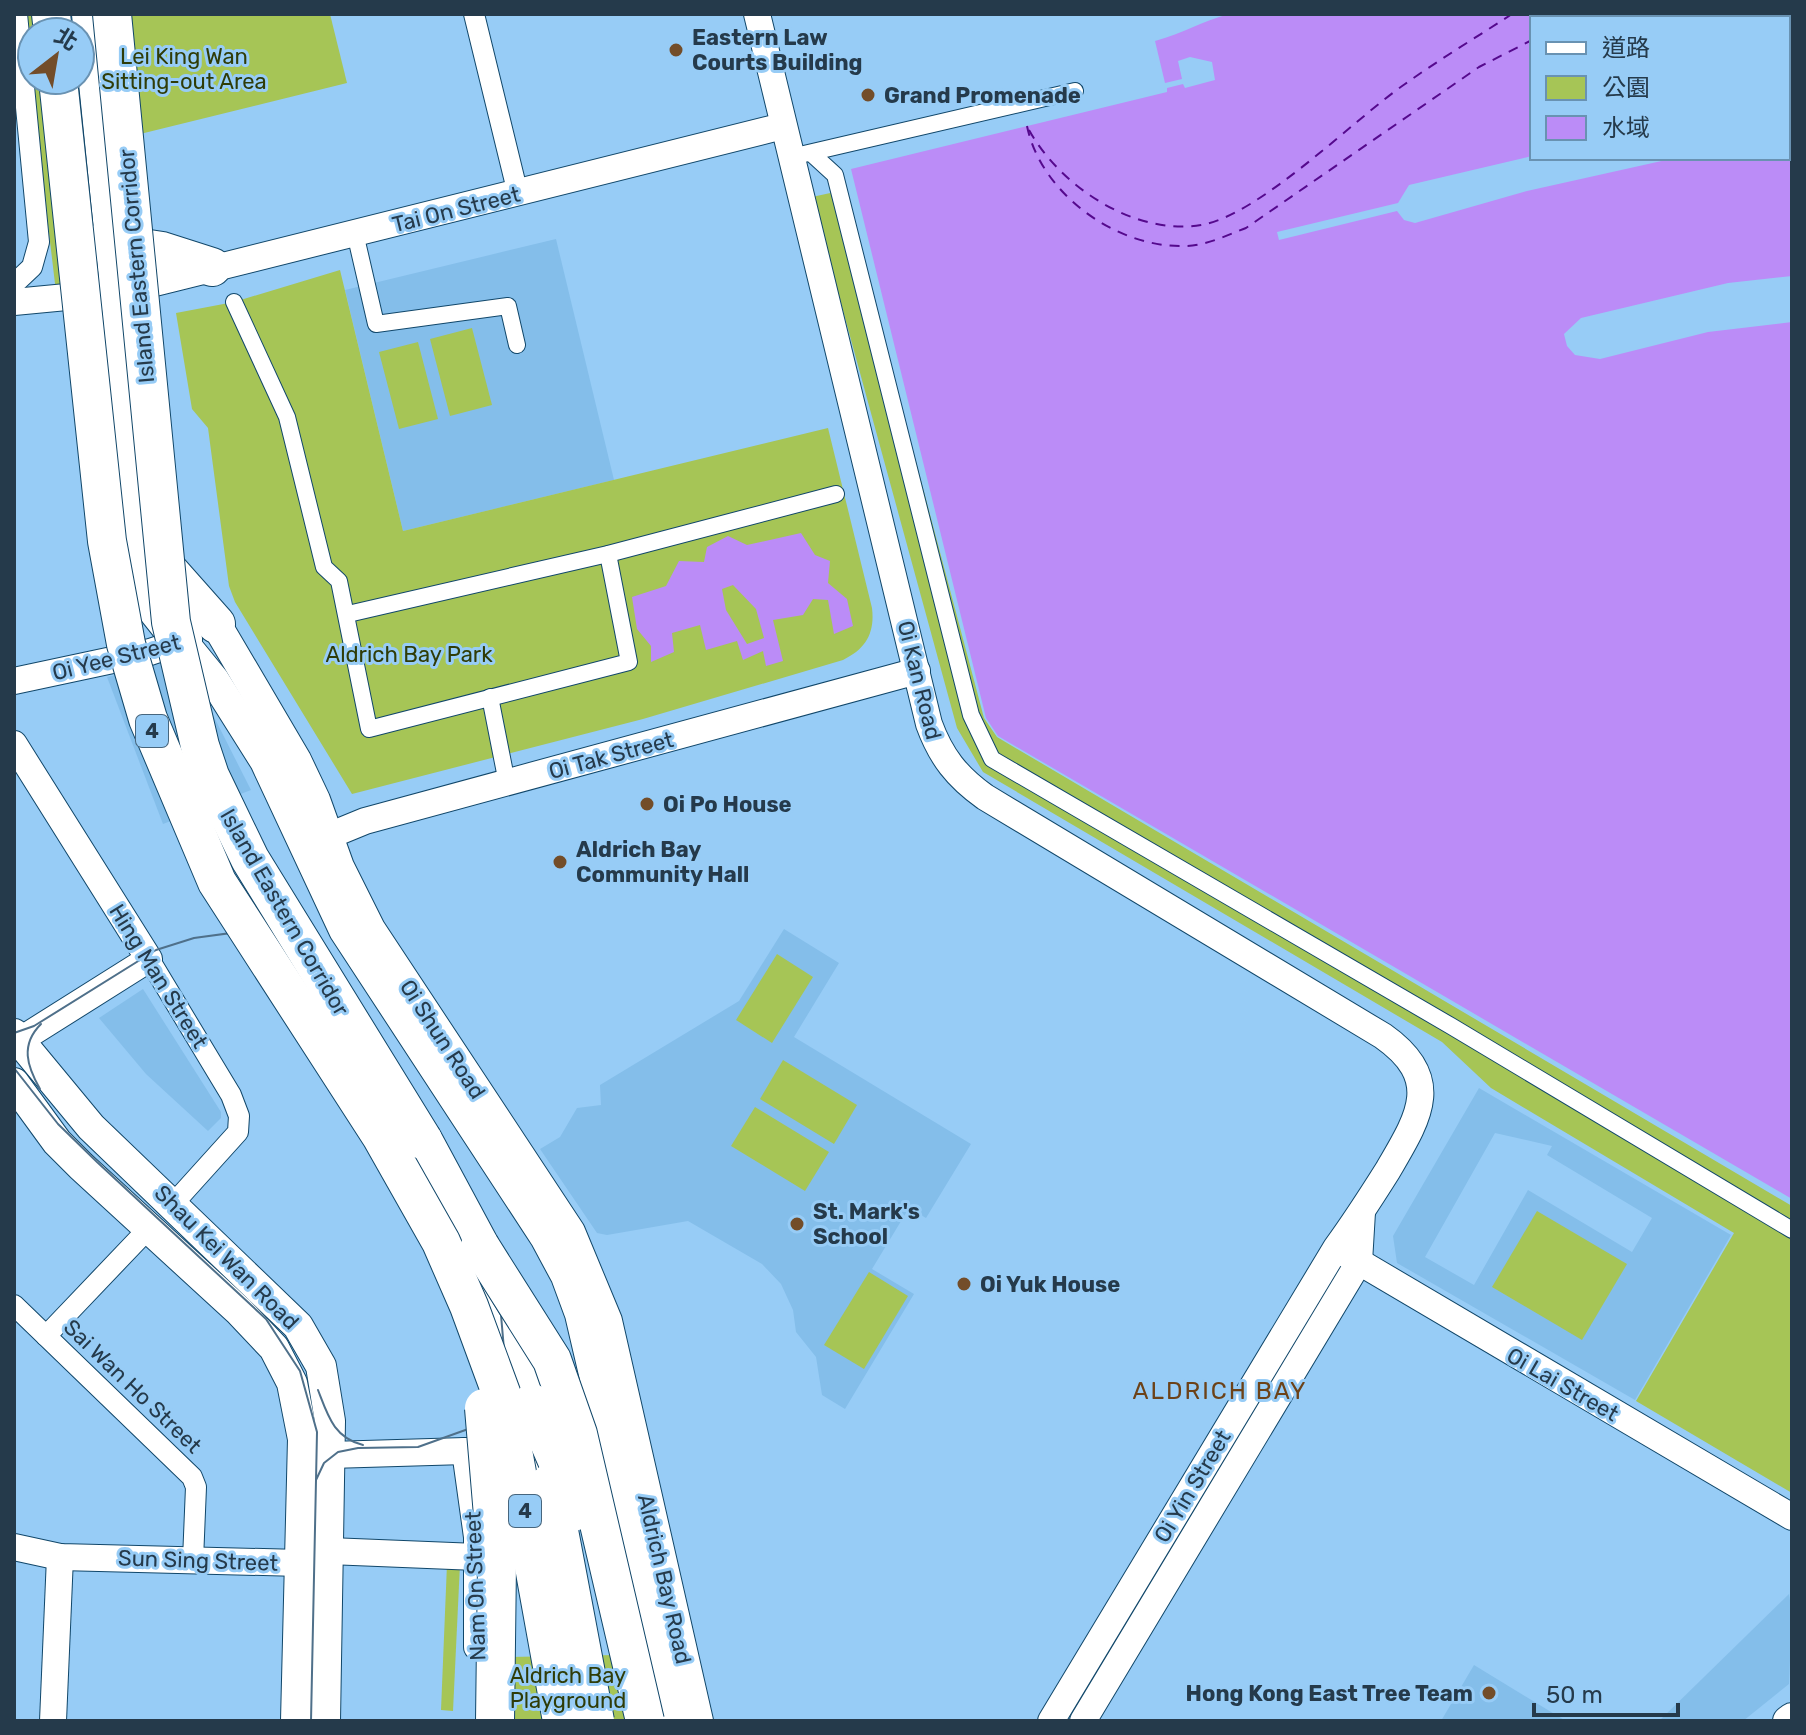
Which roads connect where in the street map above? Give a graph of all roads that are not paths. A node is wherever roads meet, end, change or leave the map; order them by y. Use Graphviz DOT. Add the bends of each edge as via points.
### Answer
graph roads {
  1 [pos="17,14"];
  2 [pos="91,14"];
  3 [pos="112,14"];
  4 [pos="474,14"];
  5 [pos="757,14"];
  6 [pos="1075,91"];
  7 [pos="60,96"];
  8 [pos="77,96"];
  9 [pos="783,126"];
  10 [pos="801,154"];
  11 [pos="518,194"];
  12 [pos="355,233"];
  13 [pos="100,242"];
  14 [pos="212,267"];
  15 [pos="14,284"];
  16 [pos="107,294"];
  17 [pos="14,302"];
  18 [pos="234,302"];
  19 [pos="517,345"];
  20 [pos="836,494"];
  21 [pos="608,554"];
  22 [pos="348,614"];
  23 [pos="200,633"];
  24 [pos="917,671"];
  25 [pos="14,681"];
  26 [pos="490,697"];
  27 [pos="14,744"];
  28 [pos="507,783"];
  29 [pos="318,840"];
  30 [pos="149,959"];
  31 [pos="16,1040"];
  32 [pos="14,1083"];
  33 [pos="1420,1085"];
  34 [pos="173,1204"];
  35 [pos="1362,1212"];
  36 [pos="148,1229"];
  37 [pos="1792,1230"];
  38 [pos="480,1246"];
  39 [pos="1336,1248"];
  40 [pos="1359,1262"];
  41 [pos="14,1305"];
  42 [pos="469,1306"];
  43 [pos="46,1336"];
  44 [pos="532,1403"];
  45 [pos="465,1451"];
  46 [pos="330,1455"];
  47 [pos="626,1463"];
  48 [pos="1792,1517"];
  49 [pos="14,1547"];
  50 [pos="329,1551"];
  51 [pos="60,1557"];
  52 [pos="477,1557"];
  53 [pos="193,1560"];
  54 [pos="300,1563"];
  55 [pos="53,1721"];
  56 [pos="296,1721"];
  57 [pos="325,1721"];
  58 [pos="339,1721"];
  59 [pos="477,1721"];
  60 [pos="495,1721"];
  61 [pos="562,1721"];
  62 [pos="595,1721"];
  63 [pos="626,1721"];
  64 [pos="645,1721"];
  65 [pos="675,1721"];
  66 [pos="698,1721"];
  67 [pos="1051,1721"];
  68 [pos="1083,1721"];
  1 -- 15 [label="street" via="39,242 32,267"];
  2 -- 13 [label="highway"];
  3 -- 38 [label="highway, Island Eastern Corridor / 4, bridge" via="168,595 200,746 250,859 423,1140"];
  4 -- 11 [label="street"];
  5 -- 9 [label="street"];
  6 -- 10 [label="street"];
  7 -- 42 [label="highway, Island Eastern Corridor / 4, bridge" via="107,541 126,644 148,719 217,882 381,1136 441,1242"];
  8 -- 13 [label="highway"];
  9 -- 10 [label="street, Oi Kan Road"];
  9 -- 11 [label="street, Tai On Street"];
  10 -- 24 [label="street, Oi Kan Road"];
  10 -- 37 [label="street" via="835,175 971,715 992,759"];
  11 -- 12 [label="street, Tai On Street"];
  12 -- 14 [label="street, Tai On Street"];
  12 -- 19 [label="street" via="376,324 508,306"];
  13 -- 14 [label="highway" via="162,251"];
  13 -- 16 [label="highway"];
  14 -- 16 [label="street, Tai On Street"];
  16 -- 17 [label="street, Tai On Street"];
  16 -- 23 [label="highway" via="147,533"];
  18 -- 22 [label="street" via="287,417 324,567 339,581"];
  20 -- 21 [label="street"];
  21 -- 22 [label="street"];
  21 -- 26 [label="street" via="629,662"];
  22 -- 26 [label="street" via="369,729"];
  23 -- 25 [label="street, Oi Yee Street"];
  23 -- 29 [label="main road, Oi Shun Road" via="205,666"];
  24 -- 28 [label="street, Oi Tak Street"];
  24 -- 33 [label="street, Oi Kan Road" via="938,749 966,783 1383,1036 1412,1063"];
  26 -- 28 [label="street"];
  27 -- 30 [label="street, Hing Man Street"];
  28 -- 29 [label="street, Oi Tak Street" via="365,821"];
  29 -- 47 [label="main road, Oi Shun Road" via="325,892 344,930 557,1257"];
  30 -- 31 [label="street"];
  30 -- 34 [label="street, Hing Man Street" via="239,1116 238,1132"];
  31 -- 34 [label="main road, Shau Kei Wan Road" via="83,1119"];
  32 -- 36 [label="main road, Shau Kei Wan Road" via="57,1142"];
  33 -- 35 [label="street, Oi Yin Street" via="1417,1119"];
  34 -- 46 [label="main road, Shau Kei Wan Road" via="284,1310 311,1346 326,1381"];
  35 -- 39 [label="street, Oi Yin Street"];
  35 -- 40 [label="street, Oi Yin Street"];
  36 -- 43 [label="street"];
  36 -- 54 [label="main road, Shau Kei Wan Road" via="251,1323 286,1367 303,1439"];
  38 -- 44 [label="highway, Island Eastern Corridor / 4, bridge"];
  38 -- 64 [label="highway, bridge" via="552,1360 578,1434"];
  39 -- 40 [label="street, Oi Lai Street"];
  39 -- 67 [label="street, Oi Yin Street"];
  40 -- 48 [label="street, Oi Lai Street"];
  40 -- 68 [label="street, Oi Yin Street"];
  41 -- 43 [label="street, Sai Wan Ho Street"];
  42 -- 60 [label="highway, bridge" via="496,1533"];
  42 -- 61 [label="highway, Island Eastern Corridor / 4, bridge" via="504,1401"];
  43 -- 53 [label="street, Sai Wan Ho Street" via="192,1477"];
  44 -- 62 [label="highway, Island Eastern Corridor / 4, bridge"];
  44 -- 63 [label="highway, bridge" via="572,1508"];
  45 -- 46 [label="street"];
  45 -- 47 [label="street"];
  45 -- 52 [label="street, Nam On Street"];
  46 -- 50 [label="main road, Shau Kei Wan Road"];
  47 -- 65 [label="main road, Aldrich Bay Road"];
  47 -- 66 [label="main road, Aldrich Bay Road"];
  49 -- 51 [label="street, Sun Sing Street"];
  50 -- 52 [label="street, Sun Sing Street"];
  50 -- 54 [label="street, Sun Sing Street"];
  50 -- 57 [label="main road, Shau Kei Wan Road"];
  51 -- 53 [label="street, Sun Sing Street"];
  51 -- 55 [label="street"];
  52 -- 59 [label="street, Nam On Street"];
  53 -- 54 [label="street, Sun Sing Street"];
  54 -- 56 [label="main road, Shau Kei Wan Road"];
  57 -- 58 [label="street"];
}
